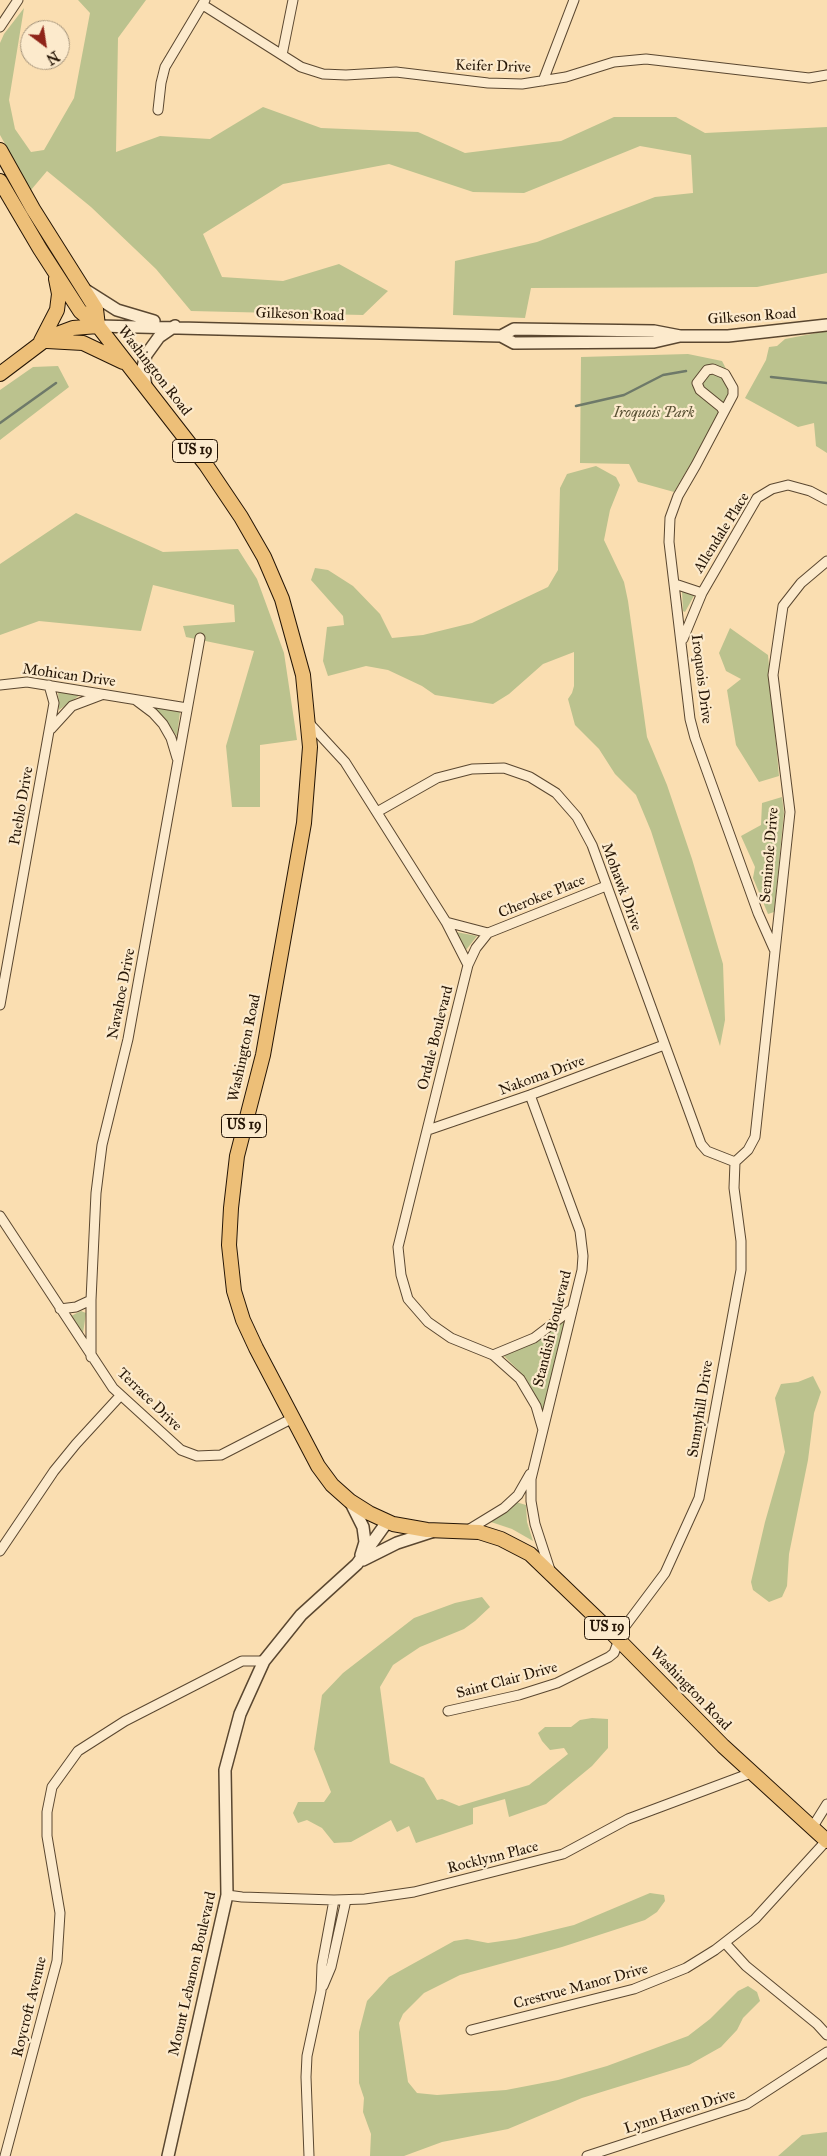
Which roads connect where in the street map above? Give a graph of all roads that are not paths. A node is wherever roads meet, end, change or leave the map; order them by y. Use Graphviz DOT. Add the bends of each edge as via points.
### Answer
graph roads {
  1 [pos="18,0"];
  2 [pos="293,0"];
  3 [pos="573,0"];
  4 [pos="204,3"];
  5 [pos="0,27"];
  6 [pos="282,55"];
  7 [pos="827,76"];
  8 [pos="542,82"];
  9 [pos="158,110"];
  10 [pos="0,150"];
  11 [pos="0,181"];
  12 [pos="56,275"];
  13 [pos="82,287"];
  14 [pos="827,325"];
  15 [pos="98,326"];
  16 [pos="175,326"];
  17 [pos="41,341"];
  18 [pos="129,366"];
  19 [pos="0,374"];
  20 [pos="146,387"];
  21 [pos="724,412"];
  22 [pos="827,500"];
  23 [pos="827,561"];
  24 [pos="675,584"];
  25 [pos="702,593"];
  26 [pos="200,638"];
  27 [pos="683,640"];
  28 [pos="0,685"];
  29 [pos="49,685"];
  30 [pos="104,695"];
  31 [pos="134,700"];
  32 [pos="187,708"];
  33 [pos="309,724"];
  34 [pos="50,730"];
  35 [pos="178,761"];
  36 [pos="377,812"];
  37 [pos="606,886"];
  38 [pos="446,922"];
  39 [pos="488,933"];
  40 [pos="774,949"];
  41 [pos="468,965"];
  42 [pos="0,1005"];
  43 [pos="664,1045"];
  44 [pos="530,1096"];
  45 [pos="428,1130"];
  46 [pos="736,1162"];
  47 [pos="0,1216"];
  48 [pos="91,1300"];
  49 [pos="60,1309"];
  50 [pos="572,1309"];
  51 [pos="493,1354"];
  52 [pos="91,1357"];
  53 [pos="120,1396"];
  54 [pos="293,1418"];
  55 [pos="543,1430"];
  56 [pos="533,1467"];
  57 [pos="350,1501"];
  58 [pos="387,1522"];
  59 [pos="437,1530"];
  60 [pos="468,1530"];
  61 [pos="0,1552"];
  62 [pos="357,1564"];
  63 [pos="550,1572"];
  64 [pos="619,1640"];
  65 [pos="264,1661"];
  66 [pos="448,1711"];
  67 [pos="751,1773"];
  68 [pos="827,1804"];
  69 [pos="812,1828"];
  70 [pos="827,1841"];
  71 [pos="226,1895"];
  72 [pos="334,1900"];
  73 [pos="346,1900"];
  74 [pos="725,1943"];
  75 [pos="326,1946"];
  76 [pos="336,1949"];
  77 [pos="321,1991"];
  78 [pos="471,2030"];
  79 [pos="827,2035"];
  80 [pos="827,2052"];
  81 [pos="5,2156"];
  82 [pos="168,2156"];
  83 [pos="309,2156"];
  84 [pos="587,2156"];
  1 -- 5 [label="street"];
  2 -- 6 [label="street"];
  3 -- 8 [label="street"];
  4 -- 6 [label="street, Keifer Drive"];
  4 -- 9 [label="street" via="165,67"];
  6 -- 8 [label="street, Keifer Drive" via="301,67 323,74 396,72 488,83"];
  7 -- 8 [label="street, Keifer Drive" via="809,78 646,59 614,62 566,78"];
  10 -- 13 [label="main road, Washington Road / US 19"];
  11 -- 12 [label="main road, Washington Road / US 19"];
  12 -- 15 [label="main road, Washington Road / US 19" via="80,311"];
  12 -- 17 [label="main road" via="57,310"];
  13 -- 15 [label="main road, Washington Road / US 19" via="96,309"];
  13 -- 16 [label="street" via="117,310"];
  14 -- 16 [label="street, Gilkeson Road" via="763,334 680,336 654,331 514,329 501,336"];
  15 -- 16 [label="street, Gilkeson Road"];
  15 -- 17 [label="main road" via="65,330"];
  15 -- 18 [label="main road, Washington Road / US 19"];
  16 -- 20 [label="street" via="159,337 146,355 143,367"];
  17 -- 18 [label="main road" via="83,343"];
  17 -- 19 [label="main road"];
  18 -- 20 [label="main road, Washington Road / US 19"];
  20 -- 33 [label="main road, Washington Road / US 19" via="220,486 264,557 282,599 297,649"];
  21 -- 21 [label="street, Iroquois Drive" via="733,395 732,388 725,374 708,370 697,383 700,390"];
  21 -- 24 [label="street, Iroquois Drive" via="678,496 670,518 669,542"];
  22 -- 25 [label="street, Allendale Place" via="788,486 772,489 757,498"];
  23 -- 40 [label="street, Seminole Drive" via="801,583 783,606 773,675 790,812"];
  24 -- 25 [label="street, Allendale Place"];
  24 -- 27 [label="street, Iroquois Drive"];
  25 -- 27 [label="street, Allendale Place"];
  26 -- 32 [label="street, Navahoe Drive"];
  27 -- 40 [label="street, Iroquois Drive" via="690,719 695,738"];
  28 -- 29 [label="street, Mohican Drive" via="27,682"];
  29 -- 30 [label="street, Mohican Drive"];
  29 -- 34 [label="street, Pueblo Drive" via="54,703"];
  30 -- 31 [label="street, Mohican Drive"];
  30 -- 34 [label="street" via="72,706"];
  31 -- 32 [label="street, Mohican Drive"];
  31 -- 35 [label="street, Mohican Drive" via="154,713 163,724"];
  32 -- 35 [label="street, Navahoe Drive"];
  33 -- 36 [label="street" via="342,756"];
  33 -- 54 [label="main road, Washington Road / US 19" via="304,823 262,1056 236,1164 229,1245 234,1291 243,1320"];
  34 -- 42 [label="street, Pueblo Drive"];
  35 -- 48 [label="street, Navahoe Drive" via="128,1039 102,1145 96,1192"];
  36 -- 37 [label="street, Mohawk Drive" via="437,778 472,769 504,768 556,793 576,817 592,845"];
  36 -- 38 [label="street"];
  37 -- 39 [label="street, Cherokee Place"];
  37 -- 43 [label="street, Mohawk Drive"];
  38 -- 39 [label="street, Cherokee Place"];
  38 -- 41 [label="street"];
  39 -- 41 [label="street, Cherokee Place"];
  40 -- 46 [label="street, Seminole Drive" via="755,1137"];
  41 -- 45 [label="street, Ordale Boulevard"];
  43 -- 44 [label="street, Nakoma Drive"];
  43 -- 46 [label="street, Mohawk Drive" via="701,1144 715,1155"];
  44 -- 45 [label="street, Nakoma Drive"];
  44 -- 50 [label="street, Standish Boulevard" via="582,1244 582,1270"];
  45 -- 51 [label="street, Ordale Boulevard" via="398,1248 401,1275 408,1299 428,1322 452,1338"];
  46 -- 64 [label="street, Sunnyhill Drive" via="734,1188 741,1241 740,1270 700,1492 666,1573 623,1629"];
  47 -- 49 [label="street, Terrace Drive"];
  48 -- 49 [label="street" via="76,1307"];
  48 -- 52 [label="street, Navahoe Drive"];
  49 -- 52 [label="street, Terrace Drive"];
  50 -- 51 [label="street" via="534,1338"];
  50 -- 55 [label="street, Standish Boulevard"];
  51 -- 55 [label="street, Ordale Boulevard" via="520,1380 536,1406"];
  52 -- 53 [label="street, Terrace Drive"];
  53 -- 54 [label="street, Terrace Drive" via="181,1450 205,1457 229,1452"];
  53 -- 61 [label="street" via="54,1471"];
  54 -- 57 [label="main road, Washington Road / US 19" via="318,1466"];
  55 -- 56 [label="street, Standish Boulevard"];
  56 -- 60 [label="street" via="523,1488 511,1502"];
  56 -- 63 [label="street, Standish Boulevard" via="533,1512"];
  57 -- 58 [label="main road, Washington Road / US 19"];
  57 -- 62 [label="street" via="365,1534"];
  58 -- 59 [label="main road, Washington Road / US 19"];
  58 -- 62 [label="street, Mount Lebanon Boulevard"];
  59 -- 60 [label="main road, Washington Road / US 19"];
  59 -- 62 [label="street" via="397,1543"];
  60 -- 63 [label="main road, Washington Road / US 19" via="512,1543"];
  62 -- 65 [label="street, Mount Lebanon Boulevard" via="301,1615"];
  63 -- 64 [label="main road, Washington Road / US 19"];
  64 -- 66 [label="street, Saint Clair Drive" via="610,1657 557,1683"];
  64 -- 67 [label="main road, Washington Road / US 19"];
  65 -- 71 [label="street, Mount Lebanon Boulevard" via="240,1714 225,1770"];
  65 -- 81 [label="street, Roycroft Avenue" via="242,1661 125,1721 78,1751 52,1787 47,1836 60,1913 57,1961"];
  67 -- 69 [label="main road, Washington Road / US 19"];
  67 -- 73 [label="street, Rocklynn Place" via="628,1819 554,1857 414,1892"];
  68 -- 69 [label="street"];
  69 -- 70 [label="main road, Washington Road / US 19"];
  70 -- 74 [label="street, Crestvue Manor Drive" via="768,1905"];
  71 -- 72 [label="street, Rocklynn Place"];
  71 -- 82 [label="street, Mount Lebanon Boulevard"];
  72 -- 73 [label="street, Rocklynn Place"];
  72 -- 75 [label="street"];
  73 -- 76 [label="street"];
  74 -- 78 [label="street, Crestvue Manor Drive" via="678,1972 641,1987"];
  74 -- 79 [label="street" via="746,1966"];
  75 -- 76 [label="street"];
  75 -- 77 [label="street"];
  76 -- 77 [label="street"];
  77 -- 83 [label="street" via="307,2056"];
  80 -- 84 [label="street, Lynn Haven Drive" via="747,2104"];
}
